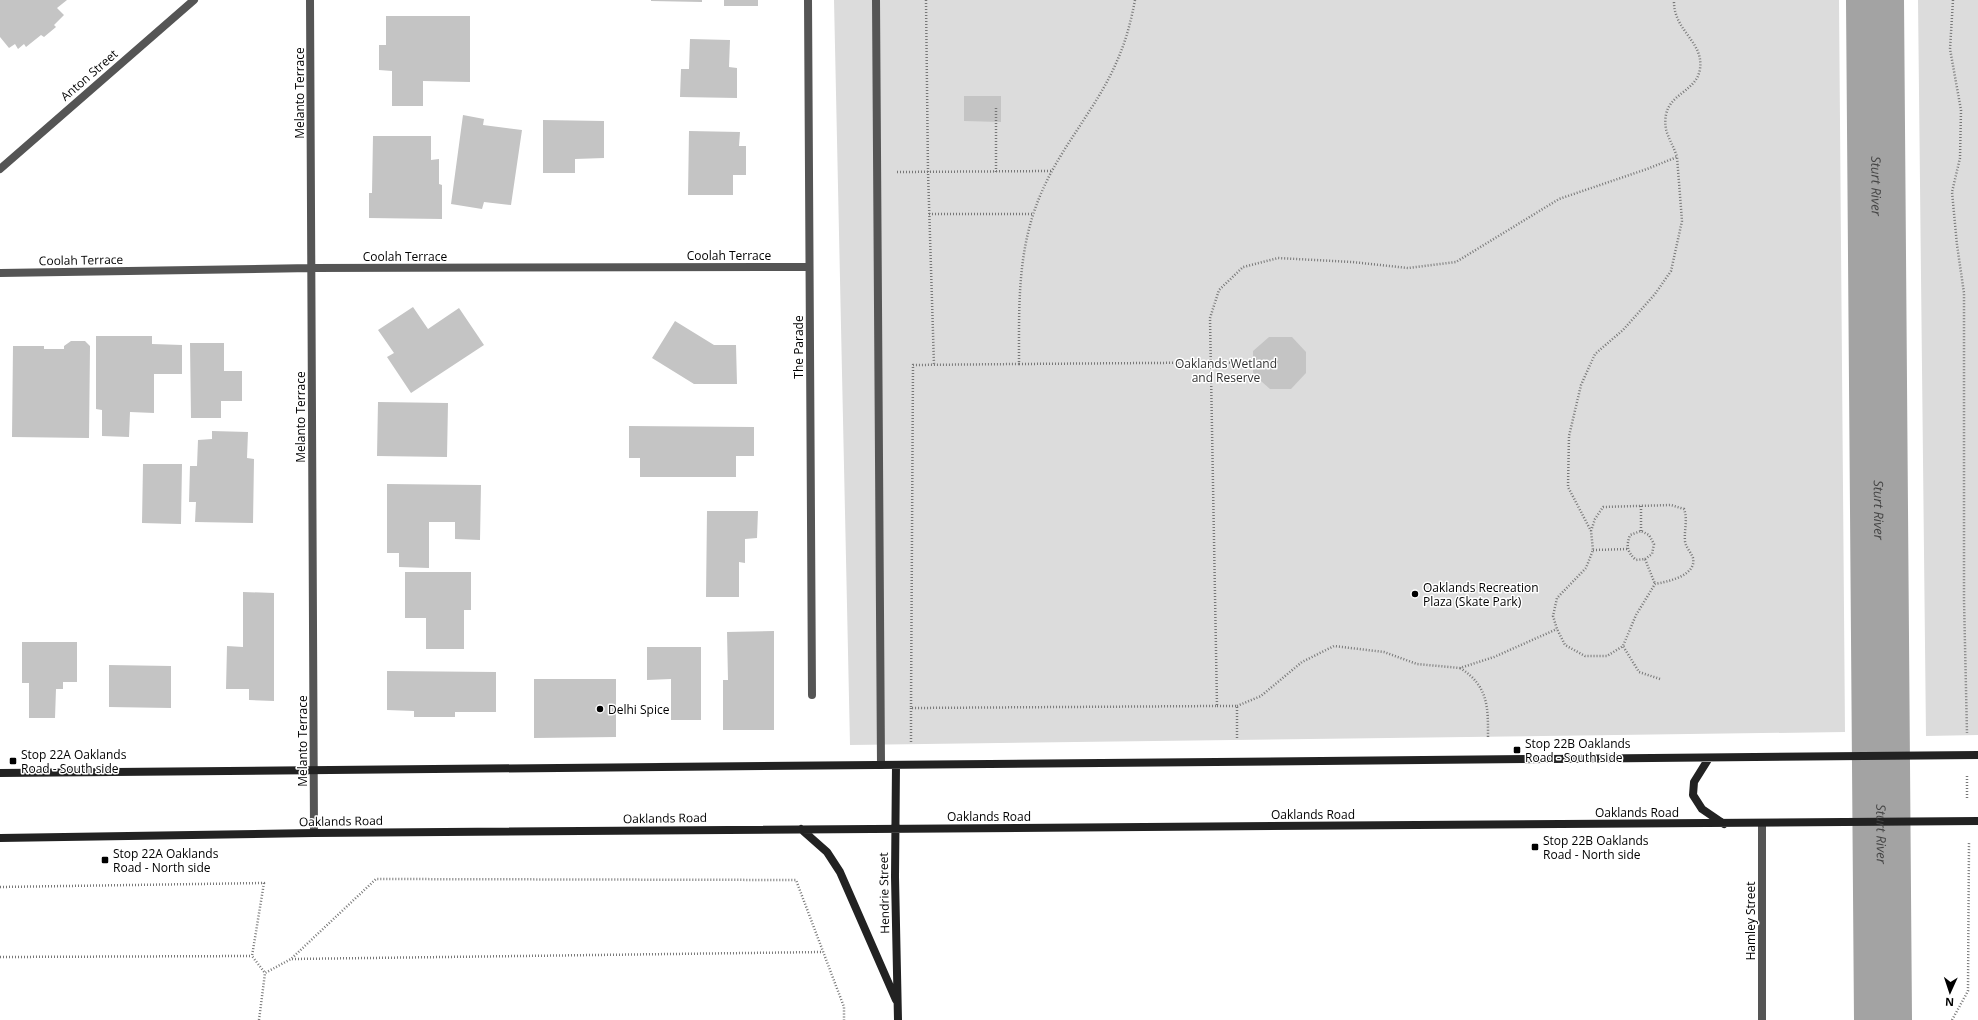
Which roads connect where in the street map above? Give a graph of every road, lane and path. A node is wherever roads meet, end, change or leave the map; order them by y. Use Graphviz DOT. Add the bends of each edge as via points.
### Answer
graph roads {
  1 [pos="194,0"];
  2 [pos="310,0"];
  3 [pos="808,0"];
  4 [pos="876,0"];
  5 [pos="926,0"];
  6 [pos="1135,0"];
  7 [pos="1674,0"];
  8 [pos="1953,0"];
  9 [pos="996,108"];
  10 [pos="1677,157"];
  11 [pos="0,169"];
  12 [pos="1053,171"];
  13 [pos="878,172"];
  14 [pos="928,172"];
  15 [pos="996,172"];
  16 [pos="929,214"];
  17 [pos="1034,214"];
  18 [pos="809,267"];
  19 [pos="312,268"];
  20 [pos="0,273"];
  21 [pos="1279,362"];
  22 [pos="1019,364"];
  23 [pos="1210,364"];
  24 [pos="934,365"];
  25 [pos="1641,505"];
  26 [pos="1591,531"];
  27 [pos="1641,531"];
  28 [pos="1628,549"];
  29 [pos="1593,550"];
  30 [pos="1645,559"];
  31 [pos="1655,584"];
  32 [pos="1557,629"];
  33 [pos="1624,646"];
  34 [pos="1460,668"];
  35 [pos="1660,679"];
  36 [pos="812,695"];
  37 [pos="1217,706"];
  38 [pos="1237,706"];
  39 [pos="911,708"];
  40 [pos="1967,755"];
  41 [pos="1978,755"];
  42 [pos="1709,758"];
  43 [pos="1489,760"];
  44 [pos="1236,762"];
  45 [pos="881,765"];
  46 [pos="896,765"];
  47 [pos="911,765"];
  48 [pos="314,769"];
  49 [pos="0,772"];
  50 [pos="1968,821"];
  51 [pos="1978,821"];
  52 [pos="1762,823"];
  53 [pos="1724,824"];
  54 [pos="801,829"];
  55 [pos="895,829"];
  56 [pos="314,833"];
  57 [pos="0,838"];
  58 [pos="0,887"];
  59 [pos="823,952"];
  60 [pos="252,956"];
  61 [pos="0,957"];
  62 [pos="291,959"];
  63 [pos="265,973"];
  64 [pos="898,1004"];
  65 [pos="259,1020"];
  66 [pos="844,1020"];
  67 [pos="898,1020"];
  68 [pos="1762,1020"];
  69 [pos="1952,1020"];
  1 -- 11 [label="street, Anton Street"];
  2 -- 19 [label="street, Melanto Terrace"];
  3 -- 18 [label="street, The Parade"];
  4 -- 13 [label="street"];
  5 -- 14 [label="path"];
  6 -- 12 [label="path" via="1129,30 1117,62"];
  7 -- 10 [label="path" via="1674,10 1681,27 1700,53 1700,70 1691,86 1676,96 1666,111 1666,129"];
  8 -- 40 [label="path" via="1950,49 1961,110 1960,158 1952,192 1956,245 1964,293"];
  9 -- 15 [label="path"];
  10 -- 23 [label="path" via="1559,199 1456,262 1408,268 1278,258 1243,267 1219,290 1210,318"];
  10 -- 26 [label="path" via="1682,221 1671,271 1623,330 1595,354 1580,385 1570,436 1568,487"];
  12 -- 15 [label="path"];
  12 -- 17 [label="path"];
  13 -- 14 [label="path"];
  13 -- 45 [label="street"];
  14 -- 15 [label="path"];
  14 -- 16 [label="path"];
  16 -- 17 [label="path"];
  16 -- 24 [label="path"];
  17 -- 22 [label="path" via="1027,232 1021,272"];
  18 -- 19 [label="street, Coolah Terrace"];
  18 -- 36 [label="street, The Parade"];
  19 -- 20 [label="street, Coolah Terrace"];
  19 -- 48 [label="street, Melanto Terrace"];
  21 -- 23 [label="path"];
  22 -- 23 [label="path"];
  22 -- 24 [label="path"];
  23 -- 37 [label="path"];
  24 -- 39 [label="path" via="913,365"];
  25 -- 26 [label="path" via="1603,507"];
  25 -- 27 [label="path"];
  25 -- 31 [label="path" via="1671,504 1684,510 1687,517 1685,541 1693,558 1691,566 1683,577"];
  26 -- 29 [label="path"];
  27 -- 28 [label="path" via="1630,535"];
  27 -- 30 [label="path" via="1649,535 1654,544 1652,554"];
  28 -- 29 [label="path"];
  28 -- 30 [label="path" via="1636,560"];
  29 -- 32 [label="path" via="1586,568 1558,598 1554,616"];
  30 -- 31 [label="path"];
  31 -- 33 [label="path" via="1636,615"];
  32 -- 33 [label="path" via="1565,645 1585,656 1607,656"];
  32 -- 34 [label="path" via="1494,657"];
  33 -- 35 [label="path" via="1639,672"];
  34 -- 38 [label="path" via="1417,664 1384,652 1334,646 1302,662 1261,696"];
  34 -- 43 [label="path" via="1471,675 1484,693 1488,709"];
  37 -- 38 [label="path"];
  37 -- 39 [label="path"];
  38 -- 44 [label="path"];
  39 -- 47 [label="path"];
  40 -- 41 [label="main road"];
  40 -- 42 [label="main road"];
  40 -- 50 [label="path"];
  42 -- 43 [label="main road"];
  42 -- 53 [label="main road" via="1694,782 1693,795 1702,809"];
  43 -- 44 [label="main road"];
  44 -- 47 [label="main road"];
  45 -- 46 [label="main road"];
  45 -- 48 [label="main road"];
  46 -- 47 [label="main road"];
  46 -- 55 [label="main road, Hendrie Street"];
  48 -- 49 [label="main road"];
  48 -- 56 [label="street, Melanto Terrace"];
  50 -- 51 [label="main road, Oaklands Road"];
  50 -- 52 [label="main road, Oaklands Road"];
  50 -- 69 [label="path" via="1968,990"];
  52 -- 53 [label="main road, Oaklands Road"];
  52 -- 68 [label="street, Hamley Street"];
  53 -- 55 [label="main road, Oaklands Road"];
  54 -- 55 [label="main road, Oaklands Road"];
  54 -- 56 [label="main road, Oaklands Road"];
  54 -- 64 [label="main road" via="827,852 840,872"];
  55 -- 64 [label="main road, Hendrie Street"];
  56 -- 57 [label="main road, Oaklands Road"];
  58 -- 60 [label="path" via="264,883"];
  59 -- 62 [label="path"];
  59 -- 62 [label="path" via="796,880 376,879"];
  59 -- 66 [label="path" via="844,1007"];
  60 -- 61 [label="path"];
  60 -- 63 [label="path"];
  62 -- 63 [label="path"];
  63 -- 65 [label="path"];
  64 -- 67 [label="main road, Hendrie Street"];
}
